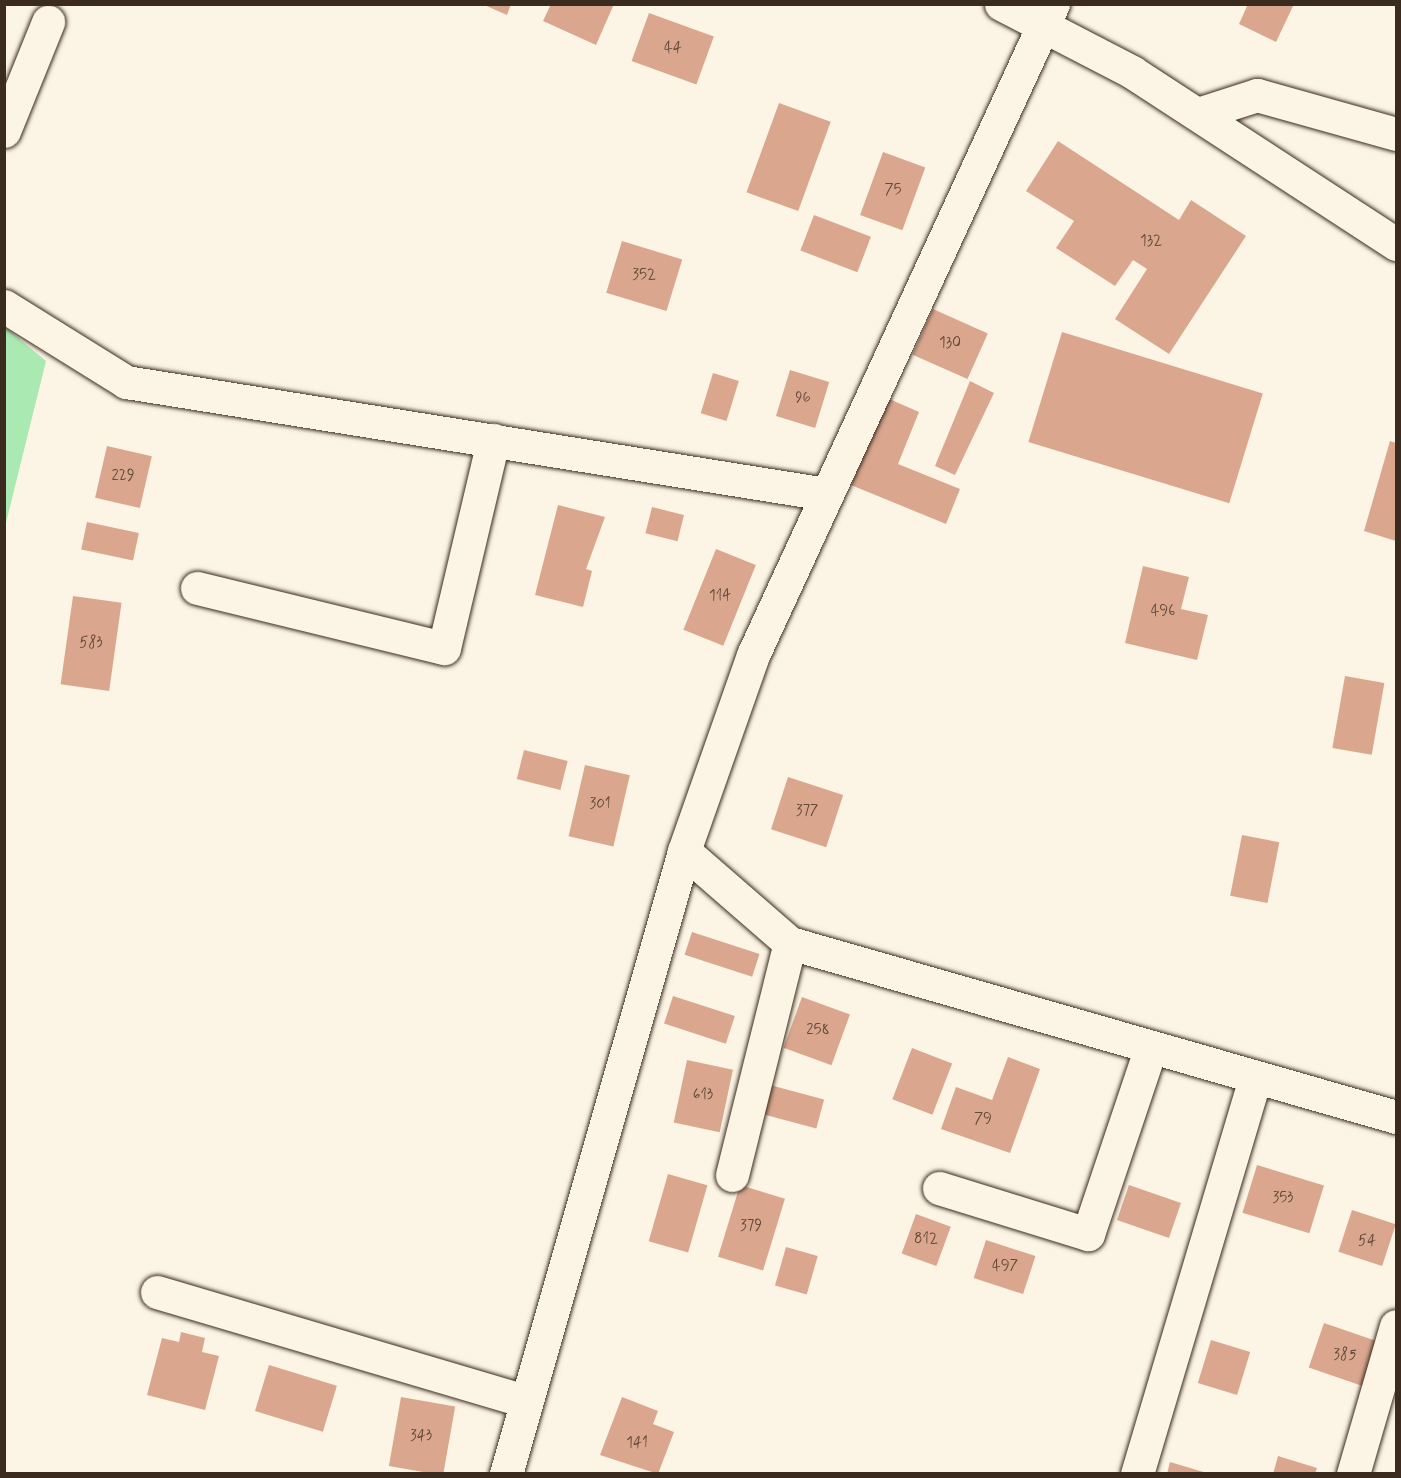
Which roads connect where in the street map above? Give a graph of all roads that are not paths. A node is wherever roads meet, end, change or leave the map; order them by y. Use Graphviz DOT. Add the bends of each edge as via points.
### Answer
graph roads {
  1 [pos="1001,4"];
  2 [pos="1050,16"];
  3 [pos="48,22"];
  4 [pos="1198,114"];
  5 [pos="4,130"];
  6 [pos="1396,134"];
  7 [pos="1396,244"];
  8 [pos="4,306"];
  9 [pos="493,440"];
  10 [pos="826,494"];
  11 [pos="197,588"];
  12 [pos="684,851"];
  13 [pos="789,943"];
  14 [pos="1151,1047"];
  15 [pos="1254,1077"];
  16 [pos="1396,1118"];
  17 [pos="732,1175"];
  18 [pos="939,1188"];
  19 [pos="157,1292"];
  20 [pos="1396,1326"];
  21 [pos="526,1401"];
  22 [pos="506,1473"];
  23 [pos="1137,1473"];
  24 [pos="1353,1473"];
  1 -- 2 [label="street"];
  2 -- 4 [label="street"];
  2 -- 10 [label="street"];
  3 -- 5 [label="street"];
  4 -- 6 [label="street" via="1257,95"];
  4 -- 7 [label="street"];
  8 -- 9 [label="street" via="126,382"];
  9 -- 10 [label="street"];
  9 -- 11 [label="street" via="444,648"];
  10 -- 12 [label="street" via="753,655"];
  12 -- 13 [label="street"];
  12 -- 21 [label="street"];
  13 -- 14 [label="street"];
  13 -- 17 [label="street"];
  14 -- 15 [label="street"];
  14 -- 18 [label="street" via="1088,1233"];
  15 -- 16 [label="street"];
  15 -- 23 [label="street"];
  19 -- 21 [label="street"];
  20 -- 24 [label="street"];
  21 -- 22 [label="street"];
}
